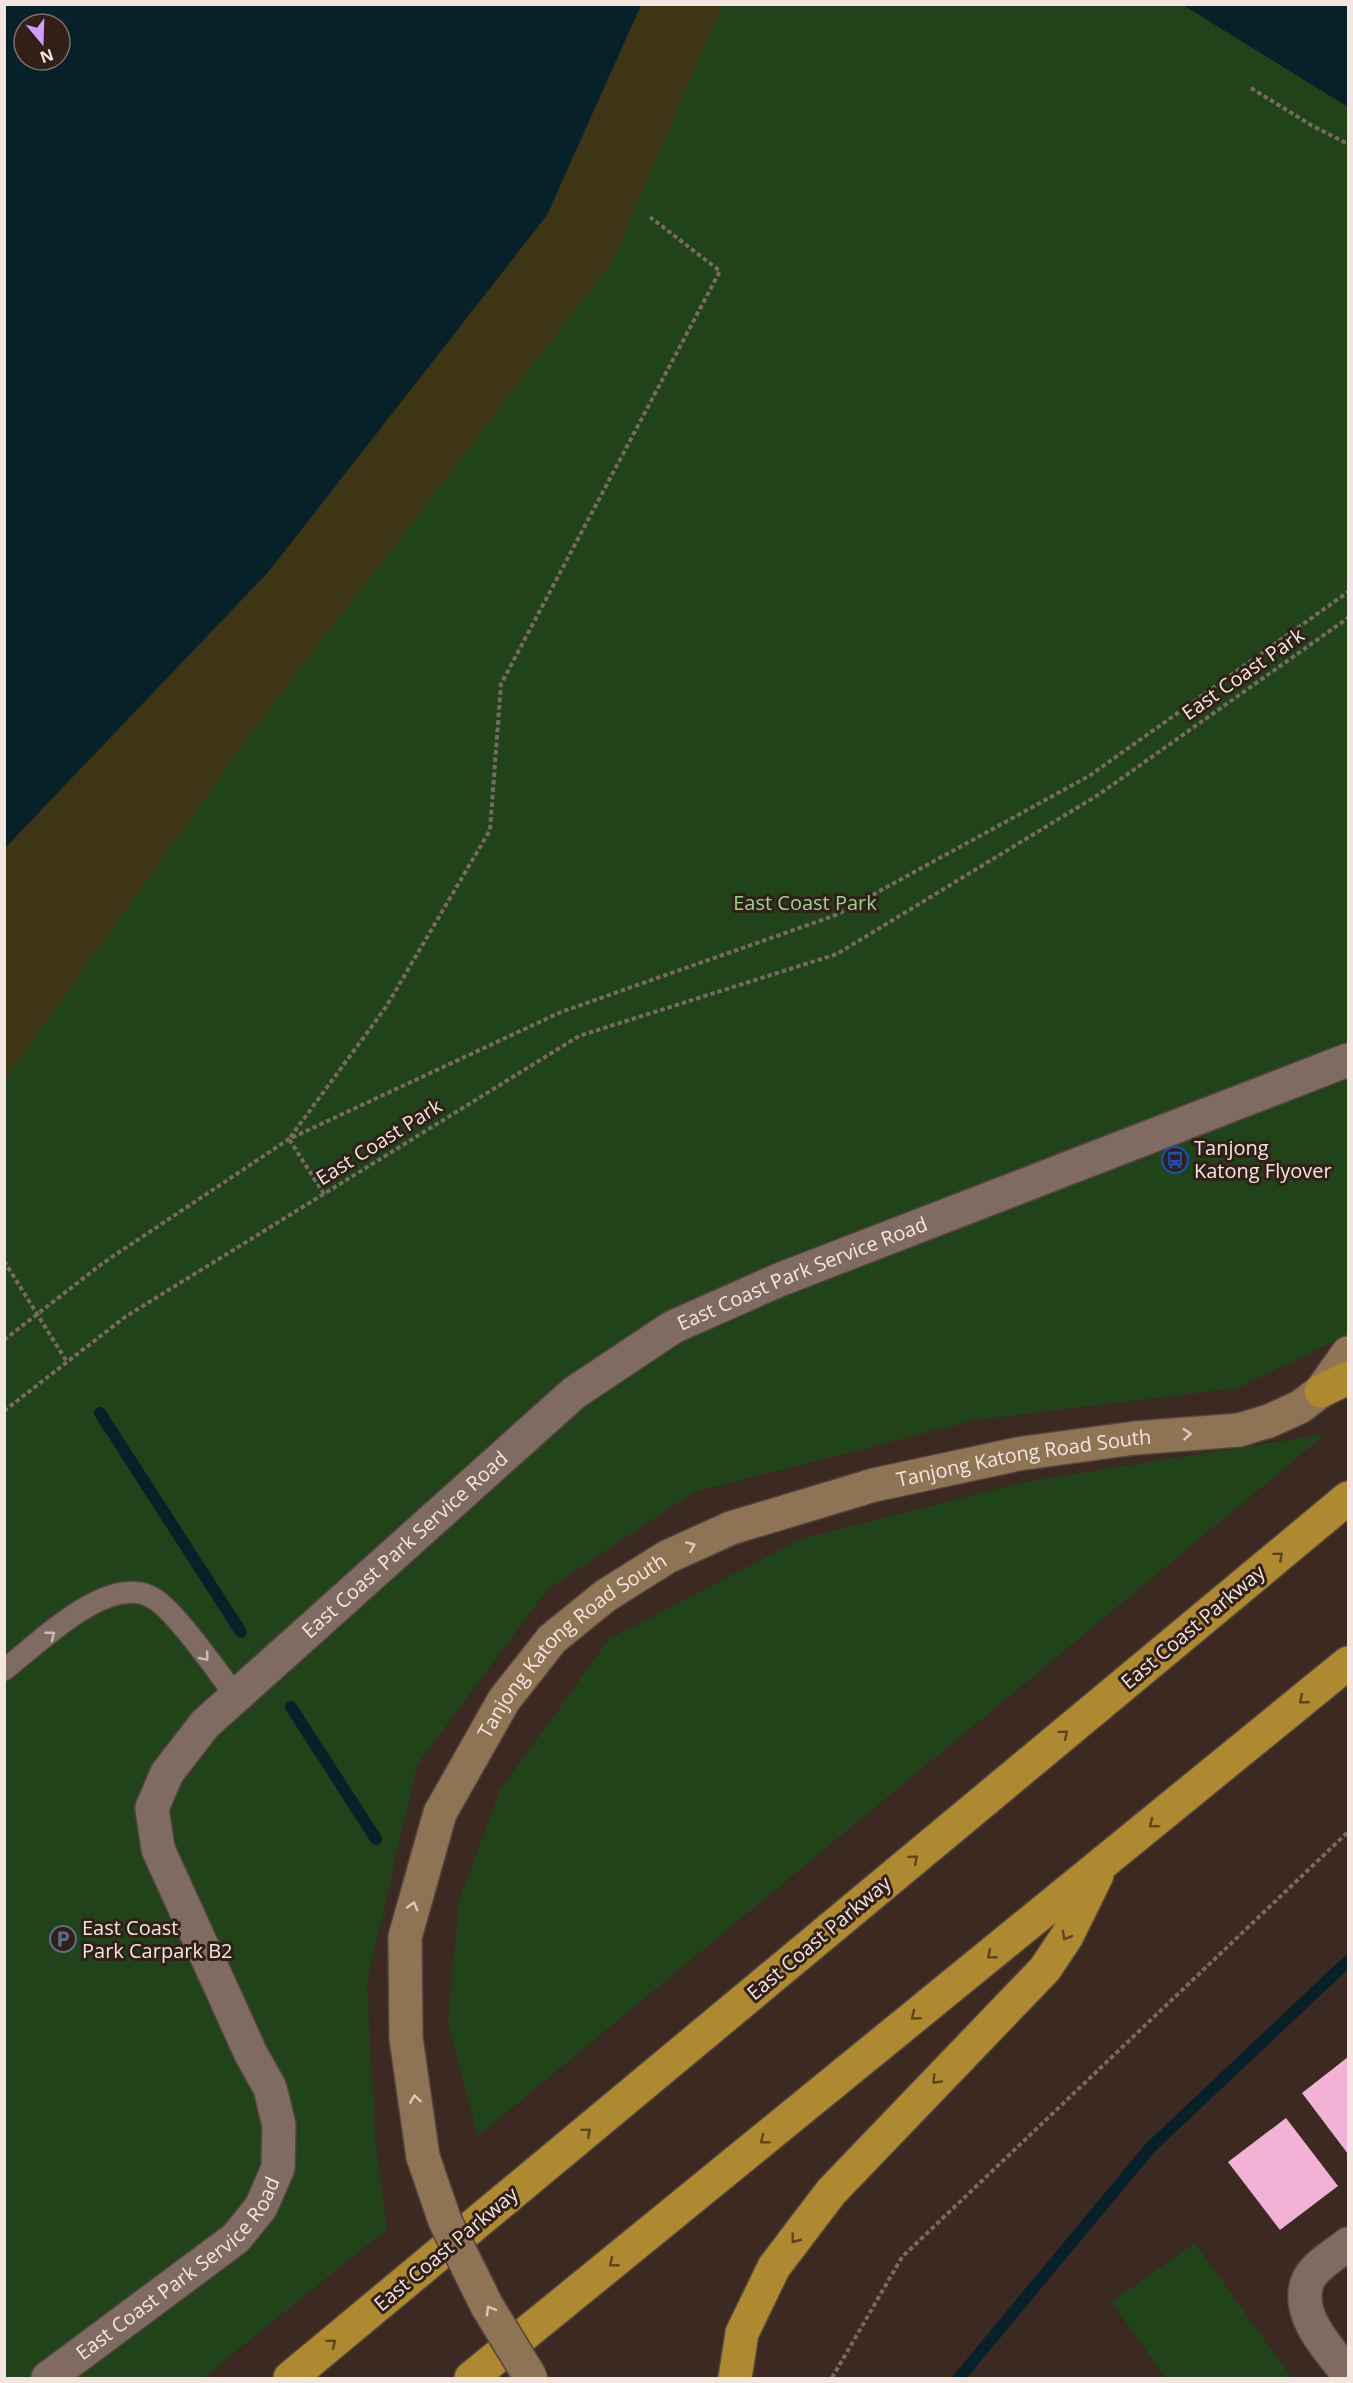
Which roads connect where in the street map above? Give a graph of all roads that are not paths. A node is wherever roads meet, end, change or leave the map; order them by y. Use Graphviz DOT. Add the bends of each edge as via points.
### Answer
graph roads {
  1 [pos="1348,1060"];
  2 [pos="1348,1353"];
  3 [pos="1335,1384"];
  4 [pos="1348,1498"];
  5 [pos="1348,1663"];
  6 [pos="4,1670"];
  7 [pos="236,1695"];
  8 [pos="1102,1865"];
  9 [pos="1348,2244"];
  10 [pos="1348,2374"];
  11 [pos="48,2379"];
  12 [pos="290,2379"];
  13 [pos="471,2379"];
  14 [pos="531,2379"];
  15 [pos="735,2379"];
  1 -- 7 [label="street, East Coast Park Service Road" via="779,1280 673,1327 574,1393"];
  2 -- 3 [label="main road, Tanjong Katong Road South"];
  14 -- 3 [label="main road, Tanjong Katong Road South, one-way, bridge" via="487,2306 445,2221 423,2157 406,2038 405,1937 440,1813 504,1700 552,1639 605,1596 666,1557 732,1528 874,1485 1018,1454 1135,1438 1239,1430 1300,1407"];
  12 -- 4 [label="highway, East Coast Parkway, one-way"];
  5 -- 8 [label="highway, one-way"];
  6 -- 7 [label="lane, one-way" via="95,1600 136,1592 153,1598 170,1614"];
  7 -- 11 [label="street, East Coast Park Service Road" via="205,1724 167,1773 152,1808 158,1849 270,2088 279,2124 278,2168 261,2207 236,2238"];
  8 -- 13 [label="highway, one-way"];
  8 -- 15 [label="highway, one-way" via="1067,1936 1045,1968 831,2192 774,2267 742,2333"];
  9 -- 10 [label="street" via="1307,2282 1306,2307 1316,2331"];
}
